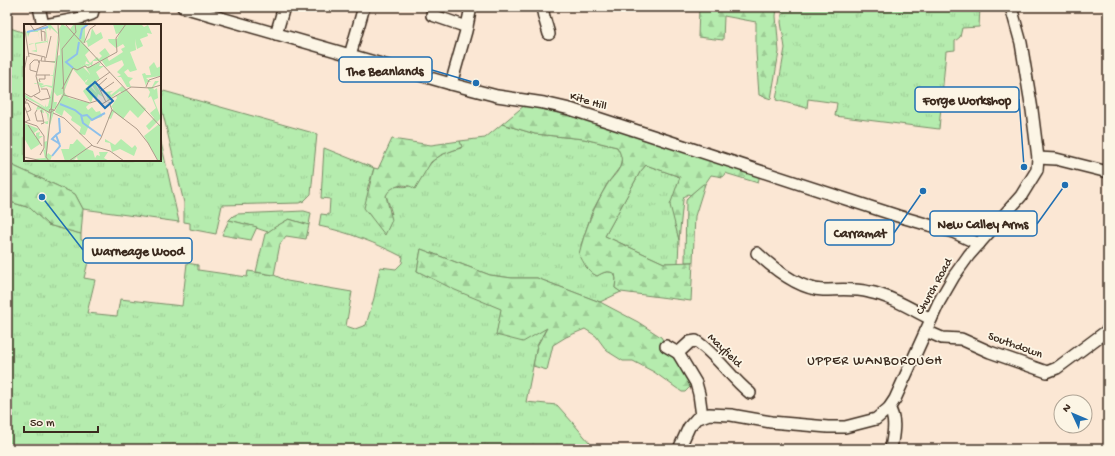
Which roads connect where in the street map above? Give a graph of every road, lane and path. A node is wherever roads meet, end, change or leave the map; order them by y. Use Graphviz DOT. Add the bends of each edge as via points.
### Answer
graph roads {
  1 [pos="39,7"];
  2 [pos="183,7"];
  3 [pos="284,7"];
  4 [pos="364,7"];
  5 [pos="433,7"];
  6 [pos="471,7"];
  7 [pos="542,7"];
  8 [pos="1011,7"];
  9 [pos="207,10"];
  10 [pos="93,15"];
  11 [pos="44,24"];
  12 [pos="49,24"];
  13 [pos="467,27"];
  14 [pos="276,34"];
  15 [pos="549,34"];
  16 [pos="350,55"];
  17 [pos="452,84"];
  18 [pos="1038,158"];
  19 [pos="1108,172"];
  20 [pos="979,244"];
  21 [pos="757,253"];
  22 [pos="932,319"];
  23 [pos="1108,330"];
  24 [pos="926,331"];
  25 [pos="666,346"];
  26 [pos="678,353"];
  27 [pos="750,393"];
  28 [pos="889,408"];
  29 [pos="702,416"];
  30 [pos="679,449"];
  31 [pos="891,449"];
  1 -- 11 [label="street"];
  2 -- 9 [label="street, Kite Hill"];
  3 -- 14 [label="street"];
  4 -- 16 [label="street"];
  5 -- 13 [label="street" via="432,15"];
  6 -- 13 [label="street"];
  7 -- 15 [label="street"];
  8 -- 18 [label="street, Church Road" via="1021,43"];
  9 -- 14 [label="street, Kite Hill"];
  10 -- 12 [label="street"];
  13 -- 17 [label="street"];
  14 -- 16 [label="street, Kite Hill"];
  16 -- 17 [label="street, Kite Hill"];
  17 -- 20 [label="street, Kite Hill" via="497,96 570,109 953,232"];
  18 -- 19 [label="street" via="1056,159"];
  18 -- 20 [label="street, Church Road" via="1037,170 1021,196"];
  20 -- 22 [label="street, Church Road" via="954,276"];
  21 -- 22 [label="street" via="785,275 814,289 855,289 870,292"];
  22 -- 24 [label="street, Church Road"];
  23 -- 24 [label="street, Southdown" via="1057,368 1047,372 961,339 942,338"];
  24 -- 28 [label="street, Church Road" via="902,387"];
  25 -- 26 [label="street"];
  26 -- 27 [label="street, Mayfield" via="690,342 696,341"];
  26 -- 29 [label="street" via="696,383"];
  28 -- 29 [label="street, Church Road" via="876,419 845,427 771,422 717,414"];
  28 -- 31 [label="street" via="894,420"];
  29 -- 30 [label="street" via="688,428"];
}
